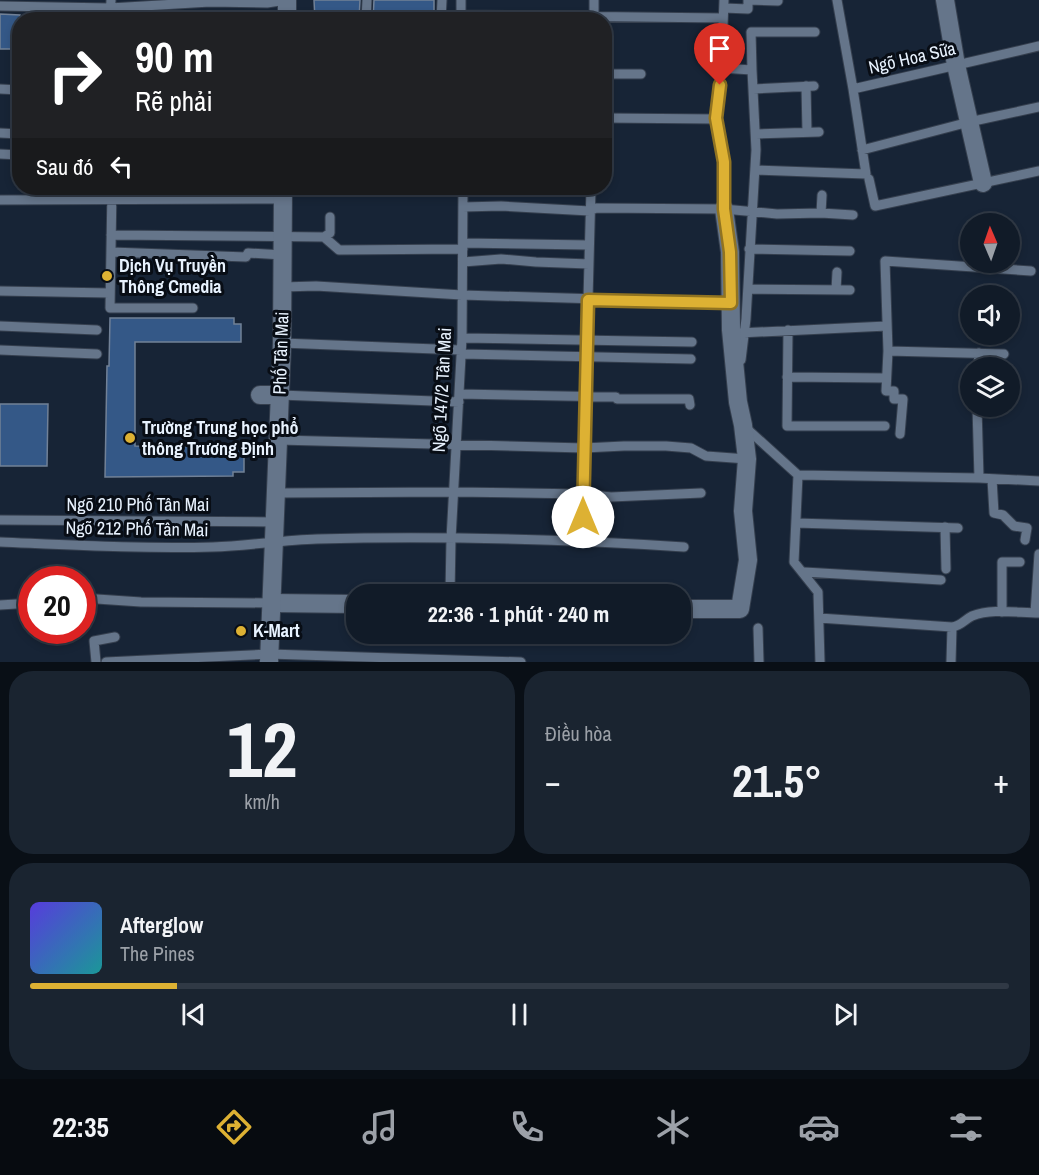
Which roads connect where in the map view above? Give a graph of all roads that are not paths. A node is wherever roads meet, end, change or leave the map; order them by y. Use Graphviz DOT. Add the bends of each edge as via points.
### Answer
graph roads {
  1 [pos="287,0"];
  2 [pos="837,0"];
  3 [pos="945,0"];
  4 [pos="778,1"];
  5 [pos="748,3"];
  6 [pos="111,4"];
  7 [pos="724,4"];
  8 [pos="0,6"];
  9 [pos="723,18"];
  10 [pos="612,19"];
  11 [pos="749,21"];
  12 [pos="815,32"];
  13 [pos="1039,46"];
  14 [pos="956,65"];
  15 [pos="722,68"];
  16 [pos="752,70"];
  17 [pos="612,74"];
  18 [pos="641,74"];
  19 [pos="753,89"];
  20 [pos="853,89"];
  21 [pos="1039,107"];
  22 [pos="612,118"];
  23 [pos="716,118"];
  24 [pos="969,122"];
  25 [pos="807,132"];
  26 [pos="819,132"];
  27 [pos="756,134"];
  28 [pos="862,150"];
  29 [pos="755,171"];
  30 [pos="1039,171"];
  31 [pos="869,179"];
  32 [pos="983,183"];
  33 [pos="215,195"];
  34 [pos="283,195"];
  35 [pos="463,195"];
  36 [pos="591,195"];
  37 [pos="822,195"];
  38 [pos="112,198"];
  39 [pos="0,200"];
  40 [pos="463,207"];
  41 [pos="724,209"];
  42 [pos="590,211"];
  43 [pos="751,212"];
  44 [pos="821,213"];
  45 [pos="853,215"];
  46 [pos="330,217"];
  47 [pos="111,235"];
  48 [pos="324,237"];
  49 [pos="589,245"];
  50 [pos="283,246"];
  51 [pos="463,246"];
  52 [pos="749,249"];
  53 [pos="850,251"];
  54 [pos="111,252"];
  55 [pos="463,262"];
  56 [pos="589,264"];
  57 [pos="1031,271"];
  58 [pos="837,272"];
  59 [pos="283,287"];
  60 [pos="748,289"];
  61 [pos="836,290"];
  62 [pos="850,290"];
  63 [pos="0,291"];
  64 [pos="110,293"];
  65 [pos="462,295"];
  66 [pos="588,300"];
  67 [pos="731,303"];
  68 [pos="193,308"];
  69 [pos="0,326"];
  70 [pos="887,326"];
  71 [pos="97,330"];
  72 [pos="788,330"];
  73 [pos="738,333"];
  74 [pos="462,338"];
  75 [pos="587,342"];
  76 [pos="692,342"];
  77 [pos="282,343"];
  78 [pos="0,350"];
  79 [pos="888,351"];
  80 [pos="461,352"];
  81 [pos="979,353"];
  82 [pos="97,354"];
  83 [pos="1004,354"];
  84 [pos="979,357"];
  85 [pos="586,358"];
  86 [pos="691,359"];
  87 [pos="787,377"];
  88 [pos="886,378"];
  89 [pos="260,395"];
  90 [pos="280,395"];
  91 [pos="459,398"];
  92 [pos="585,398"];
  93 [pos="690,405"];
  94 [pos="977,417"];
  95 [pos="743,425"];
  96 [pos="885,426"];
  97 [pos="900,434"];
  98 [pos="279,440"];
  99 [pos="456,445"];
  100 [pos="584,448"];
  101 [pos="747,459"];
  102 [pos="798,475"];
  103 [pos="979,478"];
  104 [pos="992,479"];
  105 [pos="1039,481"];
  106 [pos="454,492"];
  107 [pos="277,493"];
  108 [pos="700,493"];
  109 [pos="583,494"];
  110 [pos="0,520"];
  111 [pos="275,522"];
  112 [pos="796,523"];
  113 [pos="945,527"];
  114 [pos="958,528"];
  115 [pos="451,539"];
  116 [pos="584,540"];
  117 [pos="1025,540"];
  118 [pos="0,542"];
  119 [pos="274,542"];
  120 [pos="684,547"];
  121 [pos="1039,554"];
  122 [pos="1020,562"];
  123 [pos="946,569"];
  124 [pos="804,572"];
  125 [pos="941,580"];
  126 [pos="450,584"];
  127 [pos="96,599"];
  128 [pos="272,603"];
  129 [pos="346,603"];
  130 [pos="18,604"];
  131 [pos="0,605"];
  132 [pos="691,609"];
  133 [pos="1002,612"];
  134 [pos="1037,613"];
  135 [pos="819,618"];
  136 [pos="952,627"];
  137 [pos="758,628"];
  138 [pos="115,638"];
  139 [pos="269,658"];
  140 [pos="172,660"];
  141 [pos="96,662"];
  142 [pos="106,662"];
  143 [pos="521,662"];
  144 [pos="759,662"];
  145 [pos="820,662"];
  146 [pos="951,662"];
  1 -- 6 [label="lane"];
  2 -- 20 [label="lane"];
  3 -- 14 [label="street"];
  4 -- 5 [label="lane"];
  5 -- 7 [label="lane"];
  5 -- 11 [label="lane"];
  6 -- 8 [label="lane"];
  7 -- 9 [label="lane"];
  9 -- 10 [label="lane"];
  9 -- 15 [label="lane"];
  12 -- 16 [label="lane" via="751,32"];
  13 -- 14 [label="lane, Ngõ Hoa Sữa"];
  14 -- 20 [label="lane, Ngõ Hoa Sữa"];
  14 -- 24 [label="street"];
  15 -- 16 [label="lane"];
  15 -- 23 [label="lane"];
  16 -- 19 [label="lane"];
  17 -- 18 [label="lane"];
  19 -- 25 [label="lane" via="810,86"];
  19 -- 27 [label="lane"];
  20 -- 28 [label="lane, Ngõ Hoa Sữa"];
  21 -- 24 [label="lane"];
  22 -- 23 [label="lane"];
  23 -- 41 [label="lane" via="724,162"];
  24 -- 28 [label="lane"];
  24 -- 32 [label="street"];
  25 -- 26 [label="lane"];
  25 -- 27 [label="lane"];
  27 -- 29 [label="lane"];
  28 -- 29 [label="lane, Ngõ Hoa Sữa" via="866,174"];
  29 -- 43 [label="lane"];
  30 -- 32 [label="lane"];
  31 -- 32 [label="lane" via="875,206"];
  33 -- 38 [label="lane"];
  34 -- 50 [label="street, Phố Tân Mai"];
  35 -- 40 [label="lane, Ngõ 147/2 Tân Mai"];
  36 -- 42 [label="lane"];
  37 -- 44 [label="lane"];
  38 -- 39 [label="lane"];
  38 -- 47 [label="lane"];
  40 -- 42 [label="lane"];
  40 -- 51 [label="lane, Ngõ 147/2 Tân Mai"];
  41 -- 42 [label="lane"];
  41 -- 43 [label="lane"];
  41 -- 67 [label="street"];
  42 -- 49 [label="lane"];
  43 -- 44 [label="lane"];
  43 -- 52 [label="lane"];
  44 -- 45 [label="lane"];
  46 -- 48 [label="lane" via="330,233"];
  47 -- 50 [label="lane"];
  47 -- 54 [label="lane"];
  48 -- 50 [label="lane"];
  48 -- 51 [label="lane" via="339,250"];
  49 -- 51 [label="lane"];
  49 -- 56 [label="lane"];
  50 -- 54 [label="lane" via="248,253 246,257"];
  50 -- 59 [label="street, Phố Tân Mai"];
  51 -- 55 [label="lane, Ngõ 147/2 Tân Mai"];
  52 -- 53 [label="lane"];
  52 -- 60 [label="lane"];
  54 -- 64 [label="lane"];
  55 -- 56 [label="lane" via="501,259"];
  55 -- 65 [label="lane, Ngõ 147/2 Tân Mai"];
  56 -- 66 [label="lane"];
  57 -- 70 [label="lane" via="885,261"];
  58 -- 61 [label="lane"];
  59 -- 65 [label="lane"];
  59 -- 77 [label="street, Phố Tân Mai"];
  60 -- 61 [label="lane"];
  60 -- 73 [label="lane"];
  61 -- 62 [label="lane"];
  63 -- 64 [label="lane"];
  64 -- 68 [label="lane" via="110,308"];
  65 -- 66 [label="lane"];
  65 -- 74 [label="lane, Ngõ 147/2 Tân Mai"];
  66 -- 67 [label="lane"];
  66 -- 75 [label="lane"];
  67 -- 73 [label="street"];
  69 -- 71 [label="lane"];
  70 -- 72 [label="lane"];
  70 -- 79 [label="lane"];
  72 -- 73 [label="lane"];
  72 -- 87 [label="lane"];
  73 -- 95 [label="street" via="737,390"];
  74 -- 75 [label="lane"];
  74 -- 80 [label="lane, Ngõ 147/2 Tân Mai"];
  75 -- 76 [label="lane"];
  75 -- 85 [label="lane"];
  77 -- 80 [label="lane"];
  77 -- 90 [label="street, Phố Tân Mai"];
  78 -- 82 [label="lane"];
  79 -- 81 [label="lane"];
  79 -- 88 [label="lane"];
  80 -- 85 [label="lane"];
  80 -- 91 [label="lane, Ngõ 147/2 Tân Mai"];
  81 -- 83 [label="lane"];
  81 -- 84 [label="lane"];
  85 -- 86 [label="lane"];
  85 -- 92 [label="lane"];
  87 -- 88 [label="lane"];
  87 -- 96 [label="lane" via="787,426"];
  88 -- 97 [label="lane" via="886,391 894,391 894,399 903,399"];
  89 -- 90 [label="street"];
  90 -- 91 [label="lane"];
  90 -- 98 [label="street, Phố Tân Mai"];
  91 -- 92 [label="lane"];
  91 -- 99 [label="lane, Ngõ 147/2 Tân Mai"];
  92 -- 93 [label="lane" via="690,399"];
  92 -- 100 [label="lane"];
  94 -- 103 [label="lane"];
  95 -- 101 [label="street"];
  95 -- 102 [label="lane"];
  98 -- 99 [label="lane"];
  98 -- 107 [label="street, Phố Tân Mai"];
  99 -- 100 [label="lane"];
  99 -- 106 [label="lane, Ngõ 147/2 Tân Mai"];
  100 -- 101 [label="lane" via="666,446 691,448 706,456"];
  100 -- 109 [label="lane"];
  101 -- 132 [label="street" via="743,511 748,561 740,609"];
  102 -- 103 [label="lane"];
  102 -- 112 [label="lane"];
  103 -- 104 [label="lane"];
  104 -- 105 [label="lane"];
  104 -- 117 [label="lane" via="994,513 1003,514 1014,526 1027,528"];
  106 -- 107 [label="lane"];
  106 -- 109 [label="lane"];
  106 -- 115 [label="lane, Ngõ 147/2 Tân Mai"];
  107 -- 111 [label="street, Phố Tân Mai"];
  108 -- 109 [label="lane" via="610,497"];
  109 -- 116 [label="lane"];
  110 -- 111 [label="lane, Ngõ 210 Phố Tân Mai"];
  111 -- 119 [label="street, Phố Tân Mai"];
  112 -- 113 [label="lane"];
  112 -- 124 [label="lane" via="794,562"];
  113 -- 114 [label="lane"];
  113 -- 123 [label="lane"];
  115 -- 116 [label="lane, Ngõ 212 Phố Tân Mai"];
  115 -- 119 [label="lane, Ngõ 212 Phố Tân Mai"];
  115 -- 126 [label="lane, Ngõ 147/2 Tân Mai"];
  116 -- 120 [label="lane, Ngõ 212 Phố Tân Mai"];
  118 -- 119 [label="lane, Ngõ 212 Phố Tân Mai" via="202,547"];
  119 -- 128 [label="street, Phố Tân Mai"];
  121 -- 134 [label="lane"];
  122 -- 133 [label="lane" via="1002,562"];
  124 -- 125 [label="lane"];
  124 -- 135 [label="lane" via="818,592"];
  127 -- 128 [label="lane"];
  128 -- 129 [label="street"];
  128 -- 139 [label="street, Phố Tân Mai"];
  130 -- 131 [label="lane"];
  133 -- 134 [label="lane"];
  133 -- 136 [label="lane" via="971,616"];
  135 -- 136 [label="lane"];
  135 -- 145 [label="lane"];
  136 -- 146 [label="lane"];
  137 -- 144 [label="lane"];
  138 -- 141 [label="lane" via="94,641"];
  139 -- 140 [label="lane"];
  139 -- 143 [label="lane"];
  140 -- 142 [label="lane"];
}
